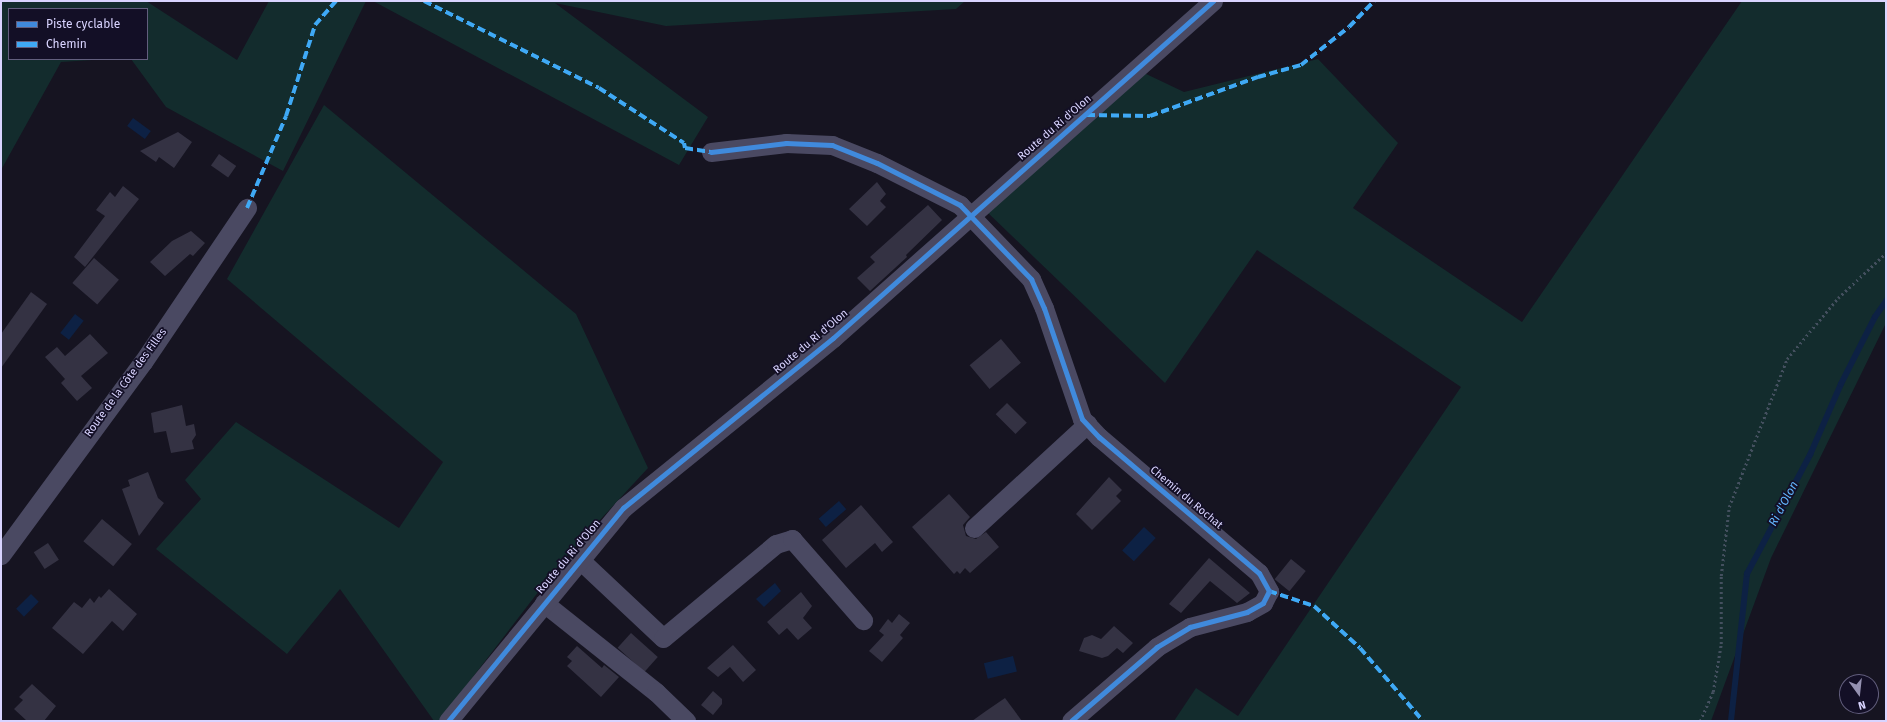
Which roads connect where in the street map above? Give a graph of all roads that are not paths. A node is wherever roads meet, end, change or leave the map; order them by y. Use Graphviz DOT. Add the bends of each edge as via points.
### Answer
graph roads {
  1 [pos="1213,1"];
  2 [pos="711,152"];
  3 [pos="247,208"];
  4 [pos="969,217"];
  5 [pos="1087,424"];
  6 [pos="974,528"];
  7 [pos="1,555"];
  8 [pos="579,559"];
  9 [pos="544,603"];
  10 [pos="863,620"];
  11 [pos="448,721"];
  12 [pos="686,721"];
  13 [pos="1071,721"];
  1 -- 4 [label="street, Route du Ri d'Olon"];
  2 -- 4 [label="street, Chemin du Rochat" via="786,143 832,146 877,163 960,205"];
  3 -- 7 [label="street, Route de la Côte des Filles" via="143,362"];
  4 -- 5 [label="street, Chemin du Rochat" via="1031,279 1044,308 1074,401"];
  4 -- 8 [label="street, Route du Ri d'Olon" via="833,338 624,508"];
  5 -- 6 [label="street"];
  5 -- 13 [label="street, Chemin du Rochat" via="1259,573 1268,591 1263,603 1247,612 1190,627 1157,647"];
  8 -- 9 [label="street, Route du Ri d'Olon"];
  8 -- 10 [label="street" via="663,638 776,544 792,539"];
  9 -- 11 [label="street, Route du Ri d'Olon"];
  9 -- 12 [label="street" via="656,692"];
}
